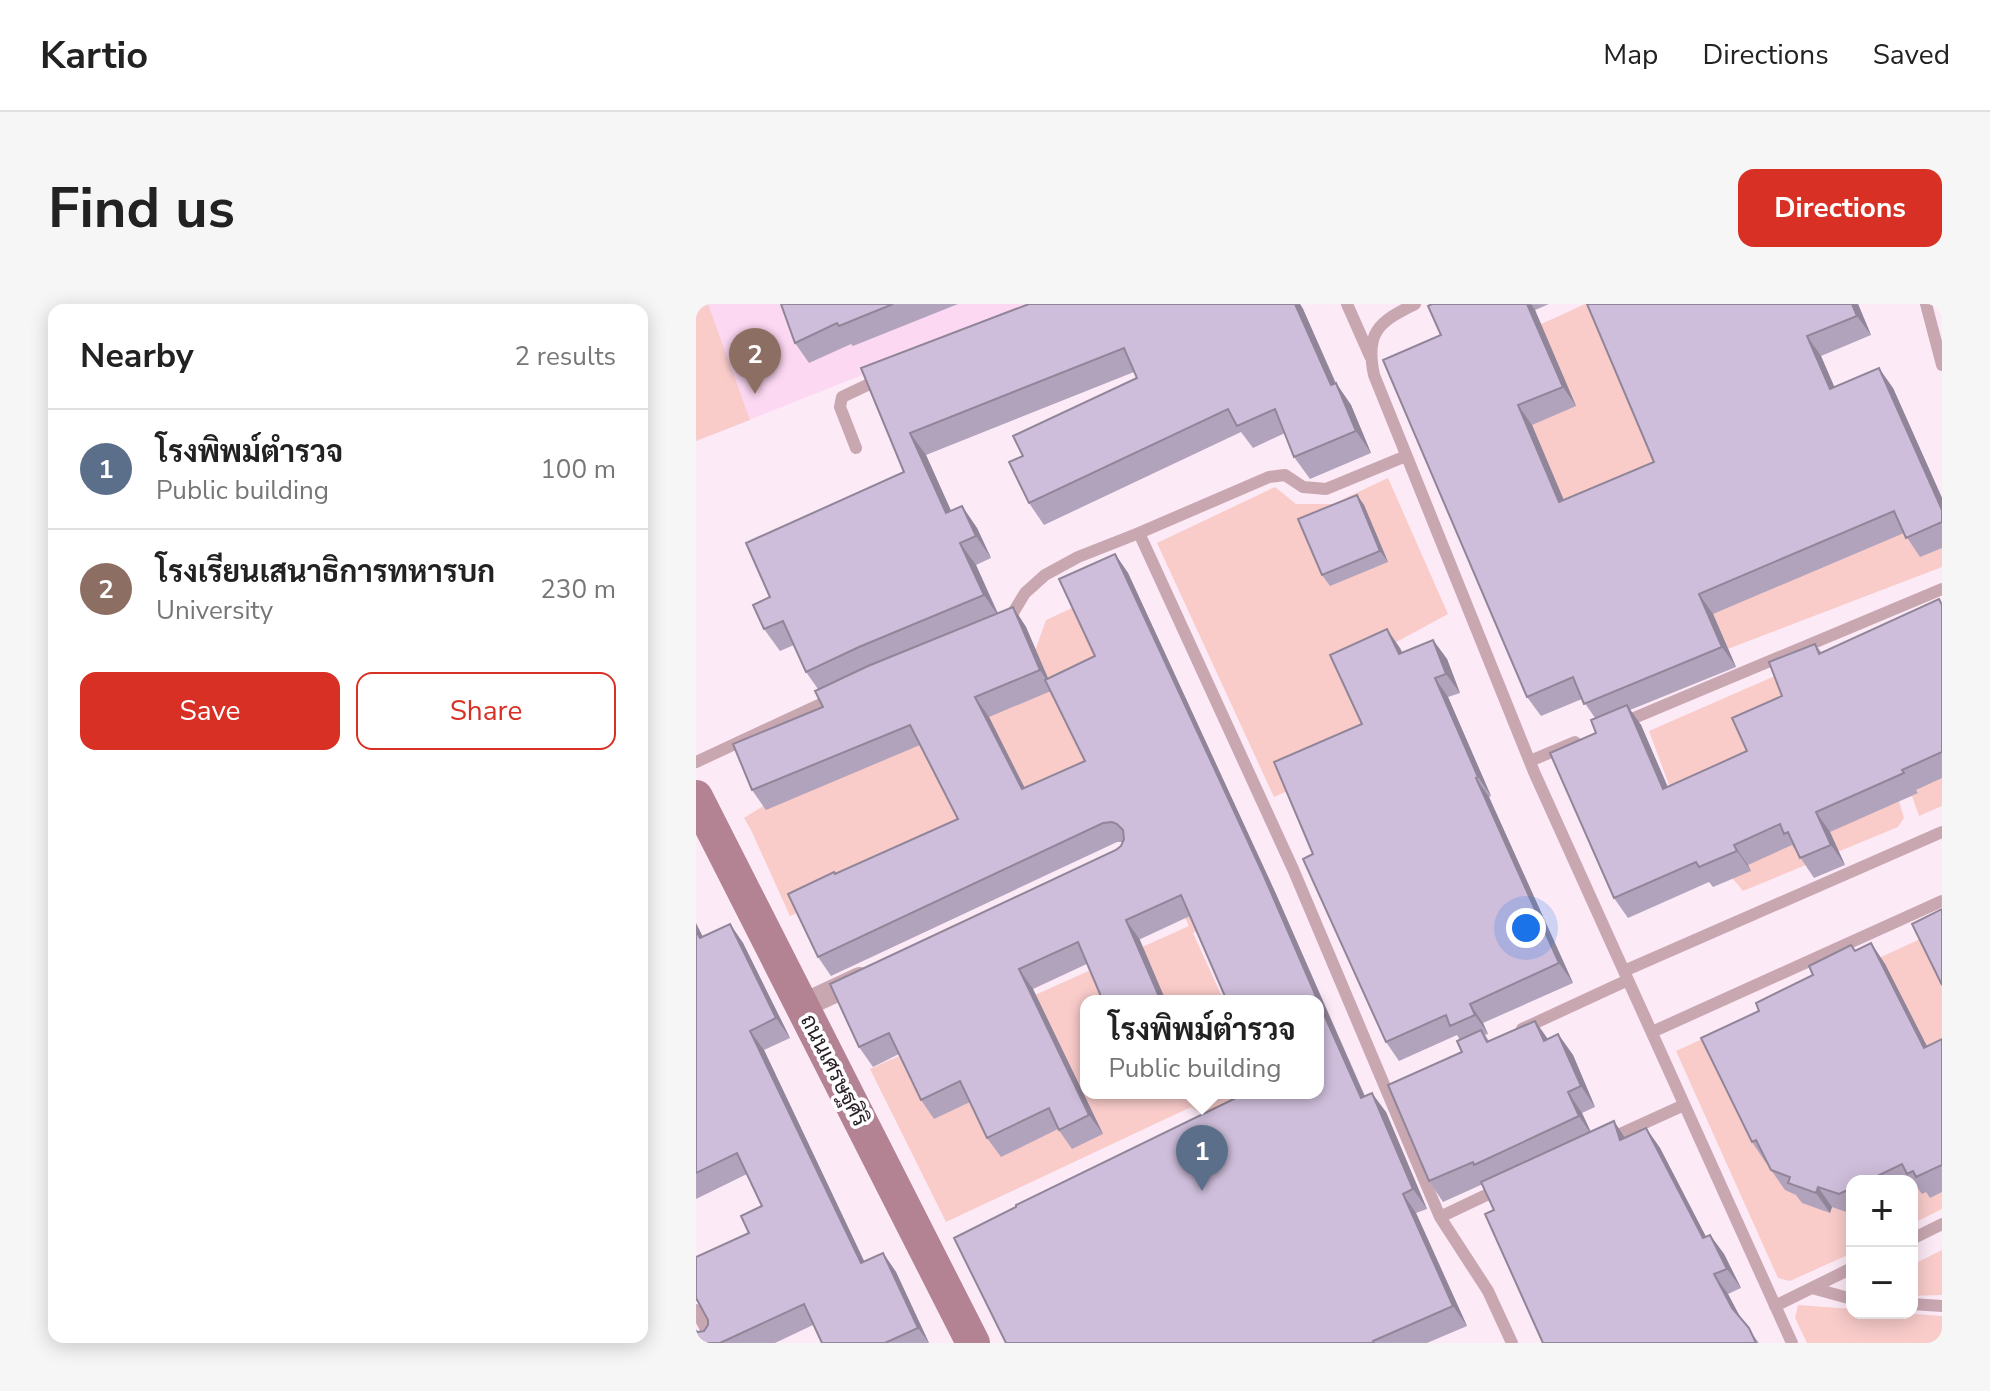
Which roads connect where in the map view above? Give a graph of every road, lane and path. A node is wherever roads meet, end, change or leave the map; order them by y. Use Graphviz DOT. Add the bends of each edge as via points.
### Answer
graph roads {
  1 [pos="1347,304"];
  2 [pos="1415,304"];
  3 [pos="1926,304"];
  4 [pos="1370,357"];
  5 [pos="1942,365"];
  6 [pos="886,376"];
  7 [pos="856,448"];
  8 [pos="1406,456"];
  9 [pos="1139,533"];
  10 [pos="1942,589"];
  11 [pos="992,630"];
  12 [pos="851,690"];
  13 [pos="1616,726"];
  14 [pos="1587,737"];
  15 [pos="1530,761"];
  16 [pos="696,762"];
  17 [pos="696,797"];
  18 [pos="1942,832"];
  19 [pos="1942,901"];
  20 [pos="882,969"];
  21 [pos="1626,976"];
  22 [pos="802,1006"];
  23 [pos="1652,1032"];
  24 [pos="1505,1036"];
  25 [pos="1399,1085"];
  26 [pos="1385,1091"];
  27 [pos="1684,1105"];
  28 [pos="1596,1145"];
  29 [pos="1511,1184"];
  30 [pos="1440,1217"];
  31 [pos="1942,1224"];
  32 [pos="1918,1236"];
  33 [pos="1846,1271"];
  34 [pos="1812,1288"];
  35 [pos="1846,1297"];
  36 [pos="1918,1304"];
  37 [pos="1775,1306"];
  38 [pos="1942,1306"];
  39 [pos="696,1310"];
  40 [pos="713,1343"];
  41 [pos="973,1343"];
  42 [pos="1512,1343"];
  43 [pos="1792,1343"];
  1 -- 4 [label="lane"];
  2 -- 4 [label="lane" via="1385,321 1373,336"];
  3 -- 5 [label="lane"];
  4 -- 8 [label="lane"];
  6 -- 7 [label="lane" via="842,397 840,407"];
  8 -- 9 [label="lane" via="1326,489 1303,487 1285,475 1269,477"];
  8 -- 15 [label="lane"];
  9 -- 11 [label="lane" via="1045,575 1025,593 1006,624"];
  9 -- 26 [label="lane" via="1293,869"];
  10 -- 13 [label="lane"];
  12 -- 16 [label="lane"];
  14 -- 15 [label="lane"];
  15 -- 21 [label="lane"];
  17 -- 22 [label="street, ถนนเศรษฐศิริ"];
  18 -- 21 [label="lane"];
  19 -- 23 [label="lane"];
  20 -- 22 [label="street"];
  21 -- 23 [label="lane"];
  21 -- 24 [label="lane"];
  22 -- 41 [label="street, ถนนเศรษฐศิริ"];
  23 -- 27 [label="lane"];
  25 -- 26 [label="lane"];
  26 -- 30 [label="lane"];
  27 -- 28 [label="lane"];
  27 -- 37 [label="lane"];
  29 -- 30 [label="lane"];
  30 -- 42 [label="lane" via="1488,1291"];
  31 -- 32 [label="lane"];
  33 -- 34 [label="lane"];
  34 -- 35 [label="lane"];
  34 -- 37 [label="lane"];
  36 -- 38 [label="lane"];
  37 -- 43 [label="lane"];
  39 -- 40 [label="lane"];
}
